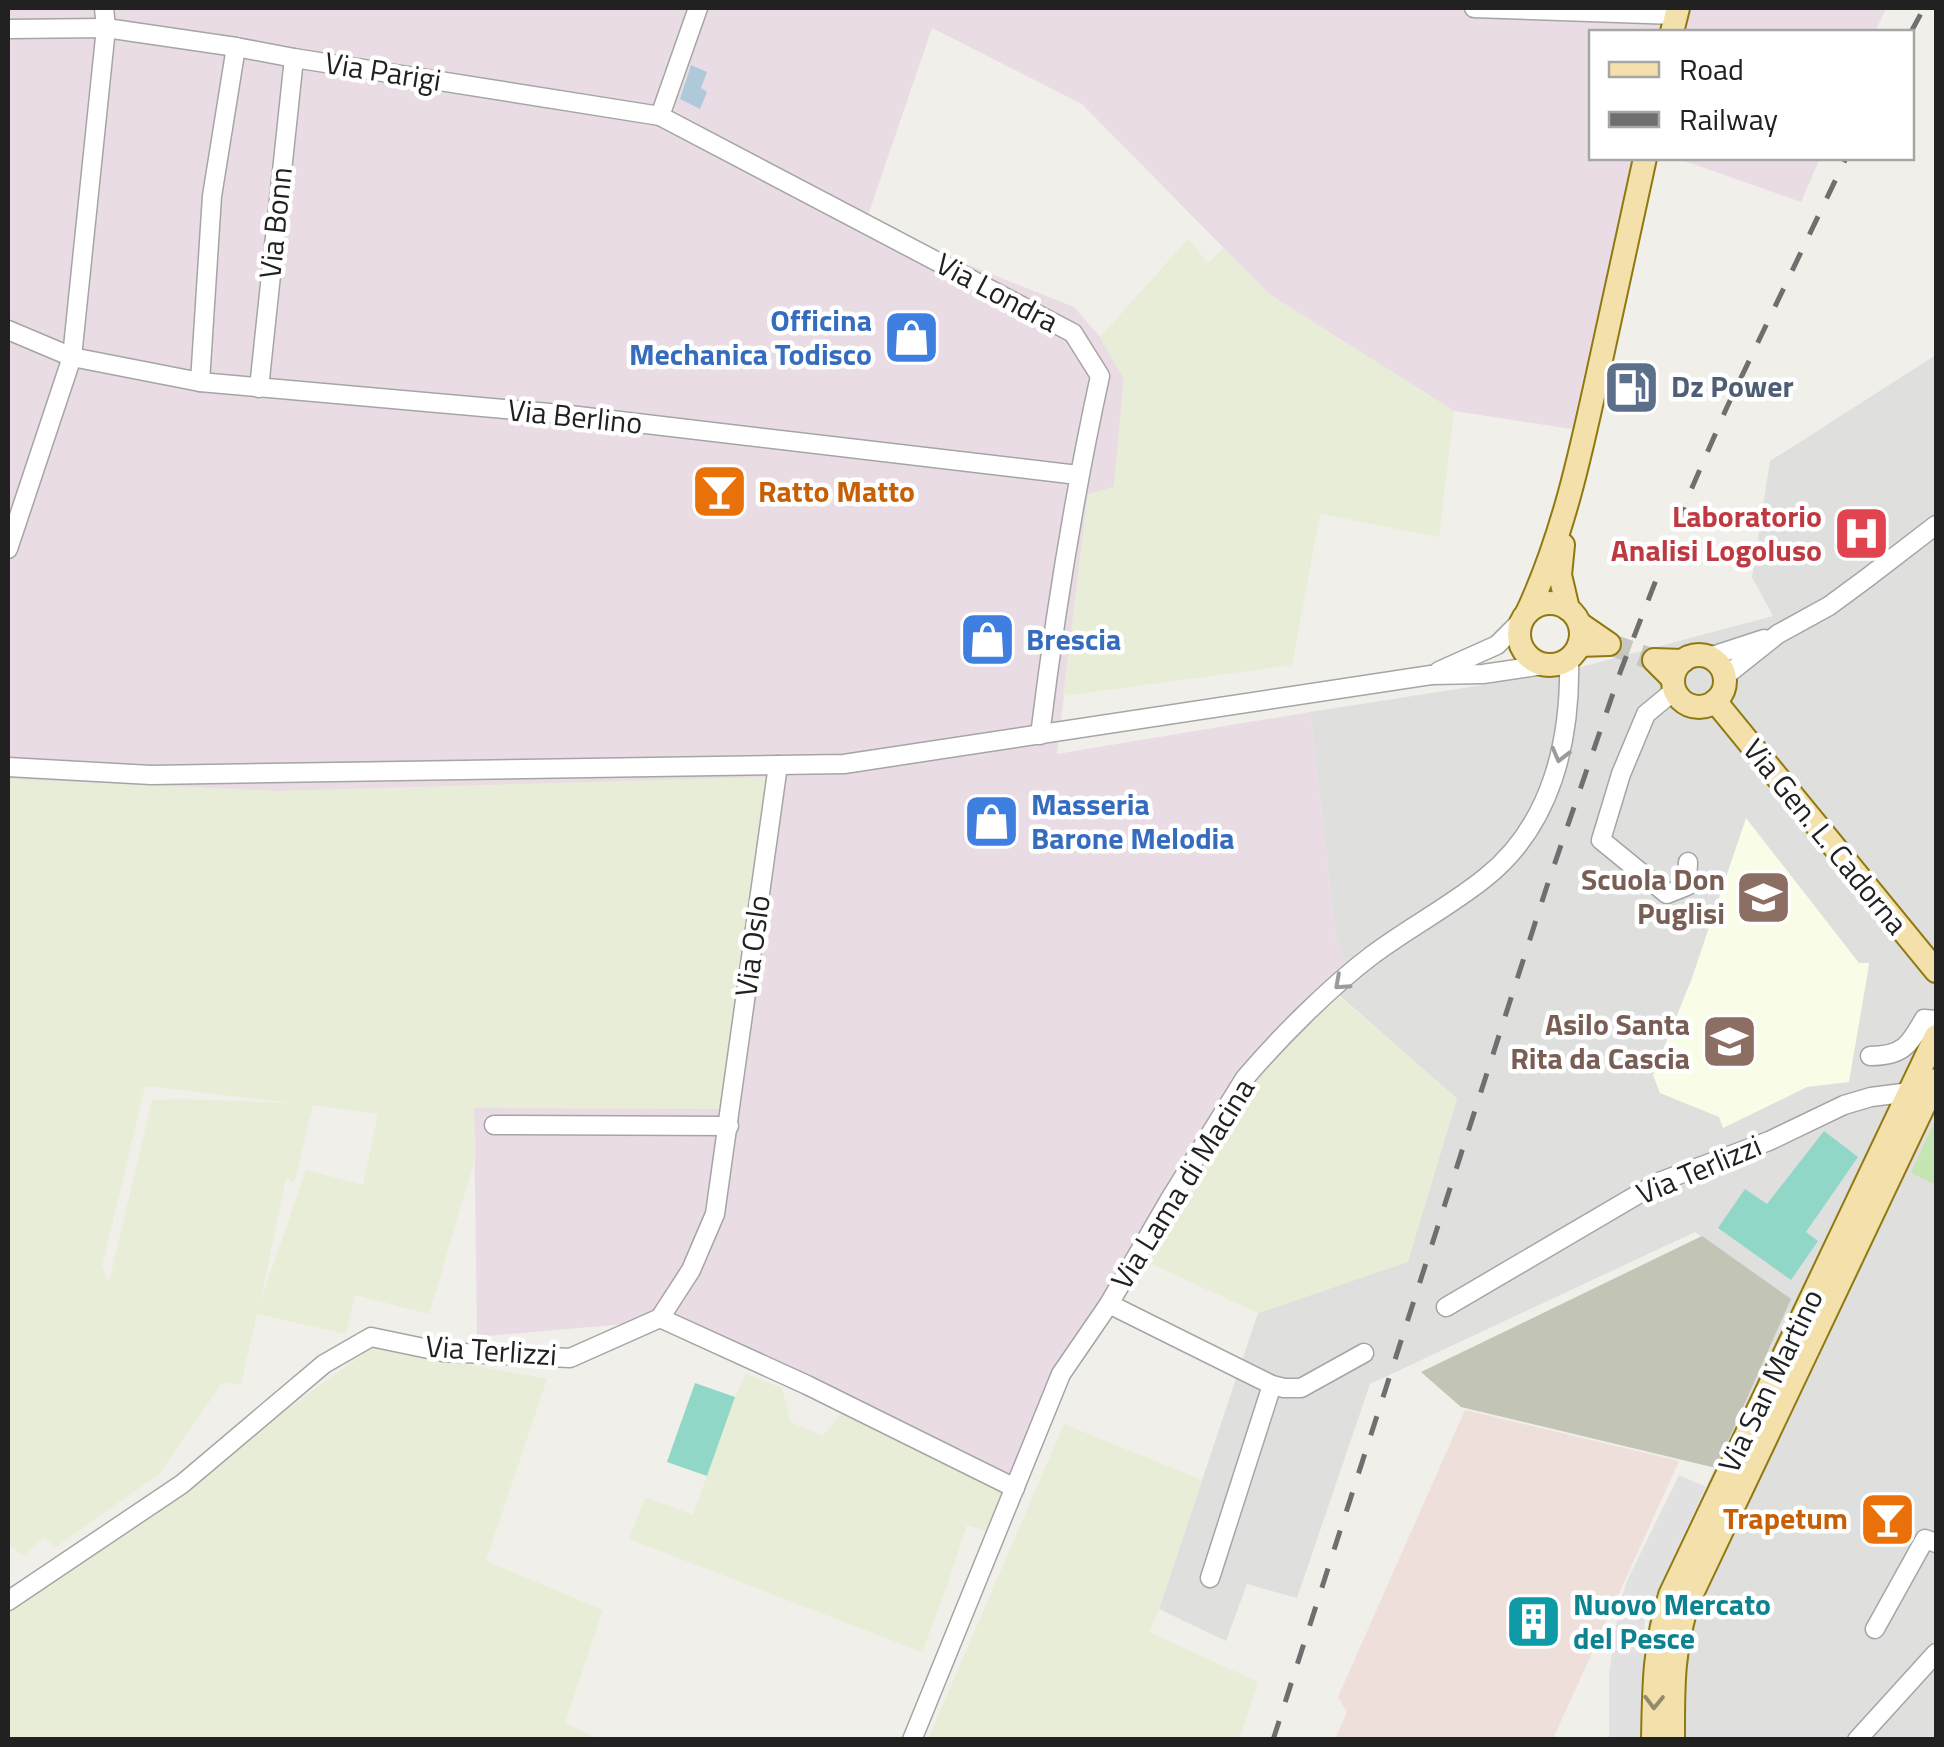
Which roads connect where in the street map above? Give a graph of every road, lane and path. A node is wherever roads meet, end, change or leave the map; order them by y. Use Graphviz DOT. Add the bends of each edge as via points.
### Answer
graph roads {
  1 [pos="104,8"];
  2 [pos="698,8"];
  3 [pos="1474,8"];
  4 [pos="1675,18"];
  5 [pos="106,28"];
  6 [pos="8,30"];
  7 [pos="236,47"];
  8 [pos="294,58"];
  9 [pos="660,116"];
  10 [pos="1645,160"];
  11 [pos="8,330"];
  12 [pos="72,357"];
  13 [pos="200,382"];
  14 [pos="259,388"];
  15 [pos="1078,475"];
  16 [pos="1568,502"];
  17 [pos="1936,525"];
  18 [pos="8,548"];
  19 [pos="1525,616"];
  20 [pos="1574,634"];
  21 [pos="1778,634"];
  22 [pos="1709,658"];
  23 [pos="1543,665"];
  24 [pos="1431,674"];
  25 [pos="1677,677"];
  26 [pos="1721,688"];
  27 [pos="1040,734"];
  28 [pos="778,765"];
  29 [pos="8,767"];
  30 [pos="1688,862"];
  31 [pos="1936,946"];
  32 [pos="1936,971"];
  33 [pos="1936,1020"];
  34 [pos="1936,1036"];
  35 [pos="1870,1056"];
  36 [pos="1936,1080"];
  37 [pos="1910,1092"];
  38 [pos="494,1125"];
  39 [pos="728,1126"];
  40 [pos="1109,1304"];
  41 [pos="1446,1306"];
  42 [pos="660,1318"];
  43 [pos="1364,1353"];
  44 [pos="1272,1385"];
  45 [pos="1014,1488"];
  46 [pos="1936,1544"];
  47 [pos="1210,1578"];
  48 [pos="8,1601"];
  49 [pos="1875,1629"];
  50 [pos="1936,1653"];
  51 [pos="912,1740"];
  52 [pos="1653,1740"];
  53 [pos="1673,1740"];
  54 [pos="1857,1740"];
  1 -- 5 [label="street"];
  2 -- 9 [label="street"];
  3 -- 4 [label="street"];
  5 -- 6 [label="street, Via Parigi"];
  5 -- 7 [label="street, Via Parigi"];
  5 -- 12 [label="street"];
  7 -- 8 [label="street, Via Parigi"];
  7 -- 13 [label="street" via="212,196"];
  8 -- 9 [label="street, Via Parigi"];
  8 -- 14 [label="street, Via Bonn"];
  9 -- 15 [label="street, Via Londra" via="1074,333 1100,376"];
  10 -- 16 [label="main road"];
  11 -- 12 [label="street, Via Berlino"];
  12 -- 13 [label="street, Via Berlino"];
  12 -- 18 [label="street"];
  13 -- 14 [label="street, Via Berlino"];
  14 -- 15 [label="street, Via Berlino" via="561,414"];
  15 -- 27 [label="street, Via Londra"];
  16 -- 19 [label="main road"];
  16 -- 20 [label="main road" via="1560,574"];
  17 -- 21 [label="street" via="1829,606"];
  19 -- 20 [label="main road" via="1551,603"];
  19 -- 23 [label="main road" via="1522,648"];
  19 -- 24 [label="street" via="1497,645"];
  20 -- 23 [label="main road" via="1552,666"];
  20 -- 40 [label="street, Via Lama di Macina, one-way" via="1565,736 1550,792 1531,828 1485,878 1371,956 1258,1063"];
  21 -- 22 [label="street"];
  21 -- 26 [label="street"];
  22 -- 25 [label="main road" via="1694,656"];
  22 -- 26 [label="main road" via="1716,662"];
  23 -- 24 [label="street"];
  24 -- 27 [label="street"];
  25 -- 26 [label="main road" via="1684,703 1692,706 1700,707"];
  25 -- 30 [label="street" via="1646,714 1601,840 1667,894 1686,886"];
  26 -- 31 [label="main road, Via Gen. L. Cadorna"];
  26 -- 32 [label="main road, Via Gen. L. Cadorna"];
  27 -- 28 [label="street" via="844,764"];
  28 -- 29 [label="street" via="151,775"];
  28 -- 39 [label="street, Via Oslo"];
  33 -- 35 [label="street" via="1924,1018 1892,1056"];
  34 -- 37 [label="main road, Via San Martino"];
  36 -- 53 [label="main road, Via San Martino" via="1688,1602 1674,1662"];
  37 -- 41 [label="street, Via Terlizzi" via="1844,1105 1659,1182"];
  37 -- 52 [label="main road, Via San Martino, one-way" via="1670,1595 1655,1661"];
  38 -- 39 [label="street"];
  39 -- 42 [label="street, Via Oslo" via="715,1214"];
  40 -- 44 [label="street"];
  40 -- 45 [label="street, Via Lama di Macina" via="1060,1374"];
  42 -- 45 [label="street"];
  42 -- 48 [label="street, Via Terlizzi" via="570,1358 443,1352 372,1337 324,1364 182,1484"];
  43 -- 44 [label="street" via="1301,1388"];
  44 -- 47 [label="street"];
  45 -- 51 [label="street, Via Lama di Macina"];
  46 -- 49 [label="street" via="1925,1539"];
  50 -- 54 [label="street"];
}
